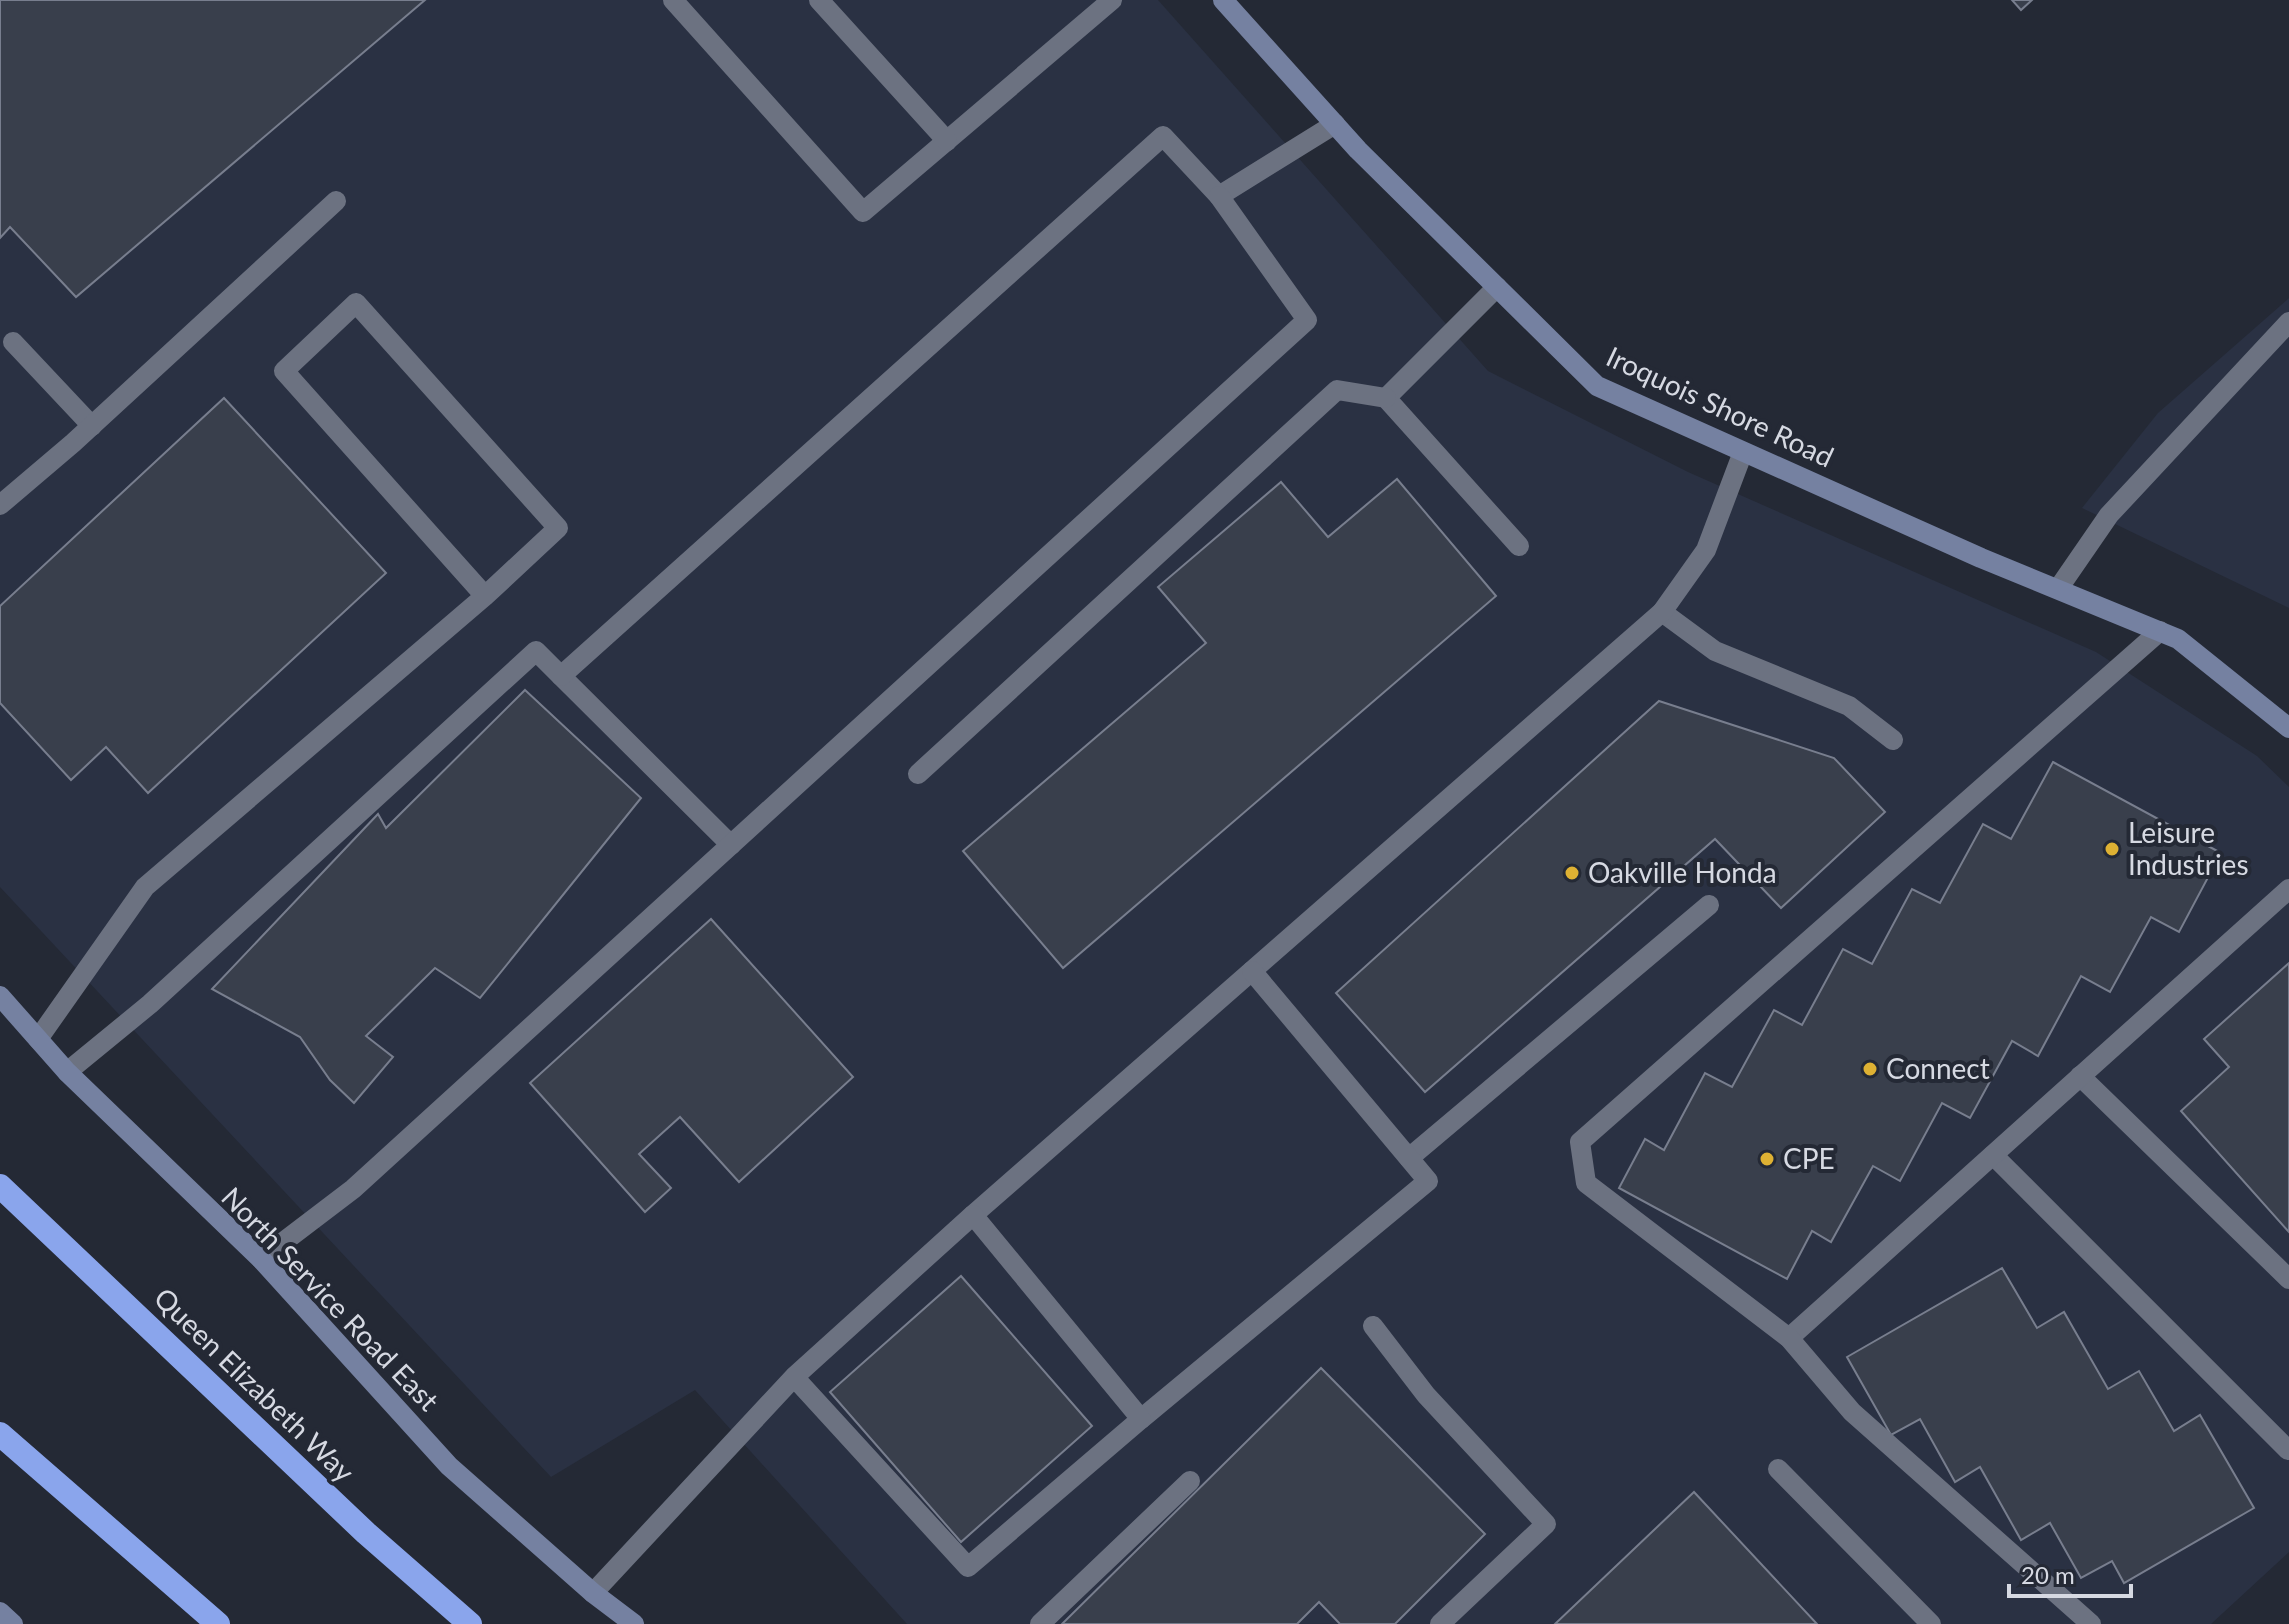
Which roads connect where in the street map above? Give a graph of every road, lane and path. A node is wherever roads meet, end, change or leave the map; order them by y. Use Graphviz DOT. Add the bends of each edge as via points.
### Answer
graph roads {
  1 [pos="673,0"];
  2 [pos="819,0"];
  3 [pos="1112,0"];
  4 [pos="1223,0"];
  5 [pos="1335,124"];
  6 [pos="947,141"];
  7 [pos="1219,196"];
  8 [pos="336,201"];
  9 [pos="1497,287"];
  10 [pos="2289,322"];
  11 [pos="13,342"];
  12 [pos="1386,398"];
  13 [pos="92,426"];
  14 [pos="1743,452"];
  15 [pos="0,505"];
  16 [pos="1519,546"];
  17 [pos="2058,589"];
  18 [pos="485,596"];
  19 [pos="1662,612"];
  20 [pos="2160,631"];
  21 [pos="561,676"];
  22 [pos="2289,728"];
  23 [pos="1893,740"];
  24 [pos="918,774"];
  25 [pos="731,845"];
  26 [pos="2289,889"];
  27 [pos="1709,905"];
  28 [pos="1252,971"];
  29 [pos="0,996"];
  30 [pos="38,1039"];
  31 [pos="67,1072"];
  32 [pos="2080,1076"];
  33 [pos="1993,1155"];
  34 [pos="1409,1158"];
  35 [pos="0,1186"];
  36 [pos="973,1215"];
  37 [pos="261,1259"];
  38 [pos="2289,1279"];
  39 [pos="1373,1326"];
  40 [pos="1789,1338"];
  41 [pos="794,1377"];
  42 [pos="1141,1419"];
  43 [pos="0,1434"];
  44 [pos="2288,1450"];
  45 [pos="1778,1469"];
  46 [pos="1190,1481"];
  47 [pos="593,1593"];
  48 [pos="0,1612"];
  49 [pos="13,1624"];
  50 [pos="218,1624"];
  51 [pos="470,1624"];
  52 [pos="634,1624"];
  53 [pos="1040,1624"];
  54 [pos="1440,1624"];
  55 [pos="1931,1624"];
  56 [pos="2091,1624"];
  1 -- 6 [label="lane" via="863,212"];
  2 -- 6 [label="lane"];
  3 -- 6 [label="lane"];
  4 -- 5 [label="main road, Iroquois Shore Road"];
  5 -- 7 [label="lane"];
  5 -- 9 [label="main road, Iroquois Shore Road"];
  7 -- 21 [label="lane" via="1163,136"];
  7 -- 25 [label="lane" via="1307,320"];
  8 -- 13 [label="lane"];
  9 -- 12 [label="lane"];
  9 -- 14 [label="main road, Iroquois Shore Road" via="1597,386"];
  10 -- 17 [label="lane" via="2109,515"];
  11 -- 13 [label="lane"];
  12 -- 16 [label="lane"];
  12 -- 24 [label="lane" via="1337,390"];
  13 -- 15 [label="lane"];
  14 -- 17 [label="main road, Iroquois Shore Road"];
  14 -- 19 [label="lane" via="1706,550"];
  17 -- 20 [label="main road, Iroquois Shore Road"];
  18 -- 18 [label="lane" via="284,371 356,303 558,528"];
  18 -- 30 [label="lane" via="145,887"];
  19 -- 23 [label="lane" via="1715,651 1849,706"];
  19 -- 28 [label="lane"];
  20 -- 22 [label="main road, Iroquois Shore Road" via="2178,639"];
  20 -- 40 [label="lane" via="1580,1142 1586,1183"];
  21 -- 25 [label="lane"];
  21 -- 31 [label="lane" via="536,651 150,1004"];
  25 -- 37 [label="lane" via="353,1189"];
  26 -- 32 [label="lane"];
  27 -- 34 [label="lane"];
  28 -- 34 [label="lane"];
  28 -- 36 [label="lane"];
  29 -- 30 [label="main road, North Service Road East"];
  30 -- 31 [label="main road, North Service Road East"];
  31 -- 37 [label="main road, North Service Road East"];
  32 -- 33 [label="lane"];
  32 -- 38 [label="lane"];
  33 -- 40 [label="lane"];
  33 -- 44 [label="lane"];
  34 -- 42 [label="lane" via="1428,1181"];
  35 -- 51 [label="highway, Queen Elizabeth Way" via="366,1533"];
  36 -- 41 [label="lane"];
  36 -- 42 [label="lane"];
  37 -- 47 [label="main road, North Service Road East" via="449,1466"];
  39 -- 54 [label="lane" via="1426,1395 1546,1524"];
  40 -- 56 [label="lane" via="1852,1412"];
  41 -- 42 [label="lane" via="968,1567"];
  41 -- 47 [label="lane"];
  43 -- 50 [label="highway"];
  45 -- 55 [label="lane"];
  46 -- 53 [label="lane"];
  47 -- 52 [label="main road, North Service Road East"];
  48 -- 49 [label="main road"];
}
